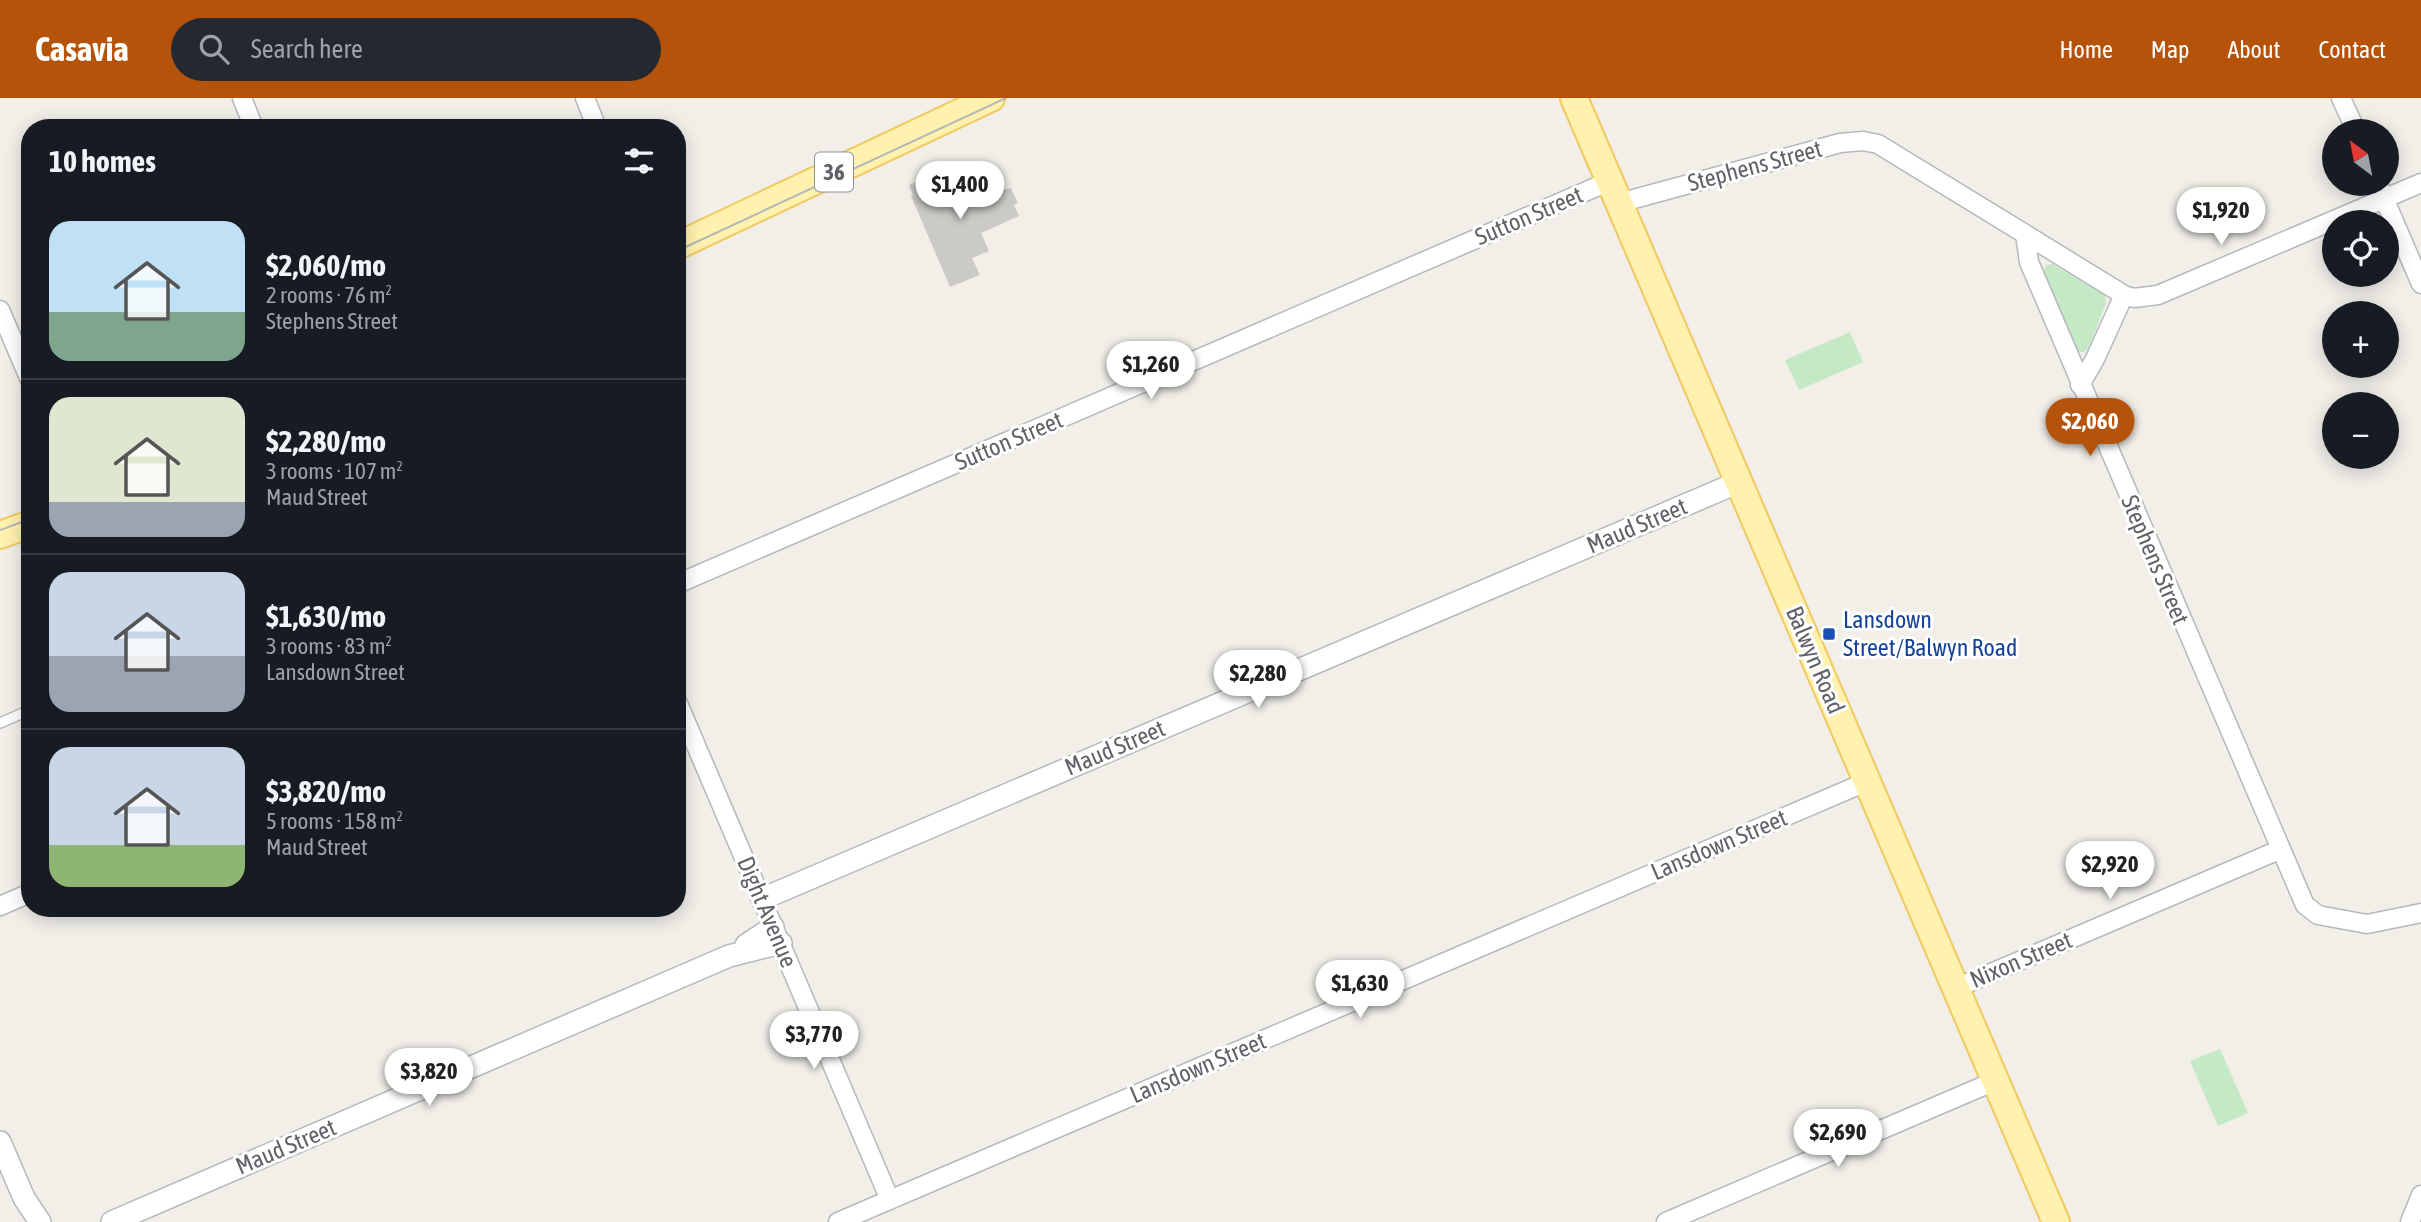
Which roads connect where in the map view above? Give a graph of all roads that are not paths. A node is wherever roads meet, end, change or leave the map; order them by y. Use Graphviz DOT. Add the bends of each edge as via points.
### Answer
graph roads {
  1 [pos="242,98"];
  2 [pos="584,98"];
  3 [pos="991,98"];
  4 [pos="1574,98"];
  5 [pos="2341,98"];
  6 [pos="250,119"];
  7 [pos="593,119"];
  8 [pos="2351,119"];
  9 [pos="2421,183"];
  10 [pos="2399,187"];
  11 [pos="1614,192"];
  12 [pos="2370,196"];
  13 [pos="2383,196"];
  14 [pos="2025,234"];
  15 [pos="686,242"];
  16 [pos="2421,284"];
  17 [pos="2124,295"];
  18 [pos="0,310"];
  19 [pos="21,359"];
  20 [pos="2080,385"];
  21 [pos="1739,482"];
  22 [pos="21,527"];
  23 [pos="0,535"];
  24 [pos="686,580"];
  25 [pos="21,714"];
  26 [pos="686,722"];
  27 [pos="0,723"];
  28 [pos="1866,782"];
  29 [pos="2279,849"];
  30 [pos="21,897"];
  31 [pos="762,899"];
  32 [pos="0,906"];
  33 [pos="2421,913"];
  34 [pos="777,935"];
  35 [pos="1956,988"];
  36 [pos="1996,1081"];
  37 [pos="0,1142"];
  38 [pos="2421,1195"];
  39 [pos="24,1198"];
  40 [pos="890,1200"];
  41 [pos="874,1215"];
  42 [pos="29,1222"];
  43 [pos="40,1222"];
  44 [pos="112,1222"];
  45 [pos="838,1222"];
  46 [pos="1666,1222"];
  47 [pos="2056,1222"];
  48 [pos="2410,1222"];
  1 -- 6 [label="street"];
  2 -- 7 [label="street"];
  3 -- 15 [label="main road, 36"];
  4 -- 11 [label="main road, Balwyn Road"];
  5 -- 8 [label="street"];
  9 -- 10 [label="street"];
  11 -- 14 [label="street, Stephens Street" via="1863,141 1878,144"];
  11 -- 21 [label="main road, Balwyn Road"];
  11 -- 24 [label="street, Sutton Street"];
  12 -- 17 [label="street" via="2158,295"];
  13 -- 16 [label="street"];
  14 -- 17 [label="street"];
  14 -- 20 [label="street, Stephens Street" via="2029,262"];
  17 -- 20 [label="street"];
  18 -- 19 [label="street"];
  20 -- 29 [label="street, Stephens Street"];
  21 -- 28 [label="main road, Balwyn Road"];
  21 -- 31 [label="street, Maud Street"];
  22 -- 23 [label="main road"];
  25 -- 27 [label="lane"];
  26 -- 31 [label="street, Dight Avenue"];
  28 -- 35 [label="main road, Balwyn Road"];
  28 -- 40 [label="street, Lansdown Street"];
  29 -- 33 [label="street, Stephens Street" via="2305,905 2318,915 2367,924"];
  29 -- 35 [label="street, Nixon Street"];
  30 -- 32 [label="street"];
  31 -- 34 [label="street, Dight Avenue"];
  34 -- 40 [label="street, Dight Avenue"];
  34 -- 44 [label="street, Maud Street"];
  35 -- 36 [label="main road, Balwyn Road"];
  36 -- 46 [label="street"];
  36 -- 47 [label="main road, Balwyn Road"];
  37 -- 39 [label="street"];
  38 -- 48 [label="street"];
  39 -- 42 [label="street"];
  39 -- 43 [label="street"];
  40 -- 41 [label="street, Lansdown Street"];
  41 -- 45 [label="street, Lansdown Street"];
}
